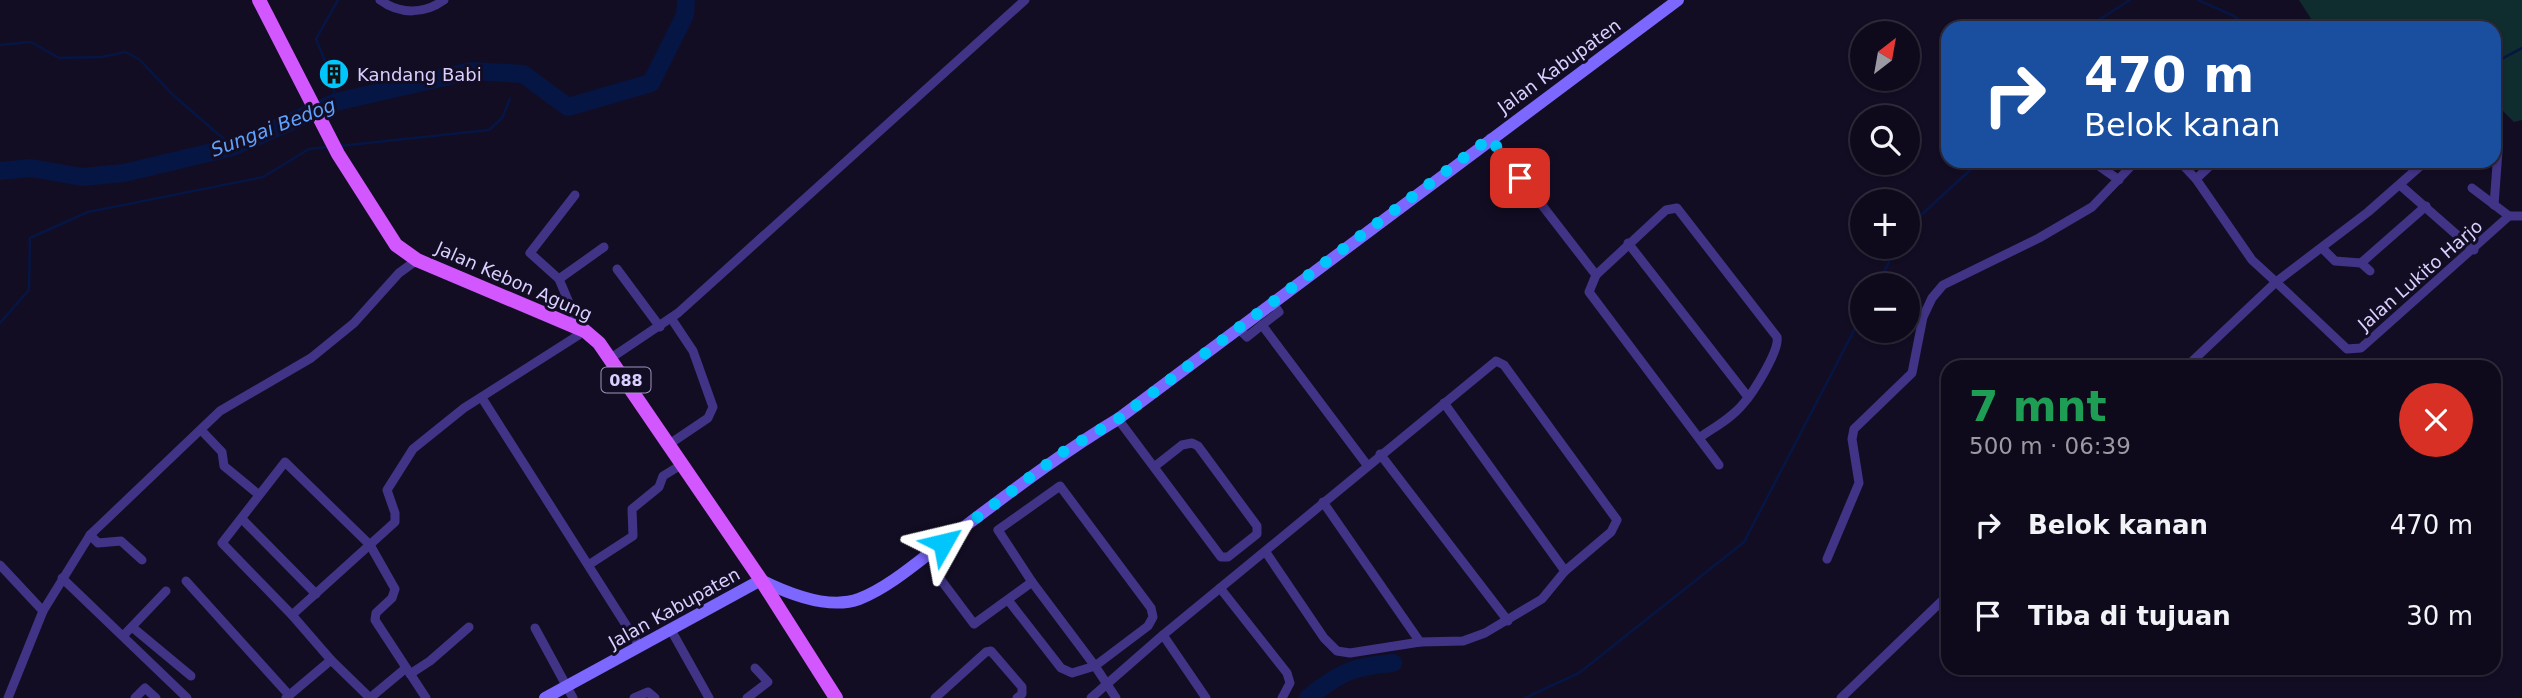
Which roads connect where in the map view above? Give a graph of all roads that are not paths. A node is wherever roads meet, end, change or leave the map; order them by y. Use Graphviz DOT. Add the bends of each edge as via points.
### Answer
graph roads {
  1 [pos="259,0"];
  2 [pos="380,0"];
  3 [pos="444,0"];
  4 [pos="1026,0"];
  5 [pos="1678,0"];
  6 [pos="1490,138"];
  7 [pos="2102,168"];
  8 [pos="2130,168"];
  9 [pos="2185,168"];
  10 [pos="2208,168"];
  11 [pos="2419,168"];
  12 [pos="2497,168"];
  13 [pos="2119,180"];
  14 [pos="2196,180"];
  15 [pos="2400,186"];
  16 [pos="2472,188"];
  17 [pos="575,195"];
  18 [pos="2494,205"];
  19 [pos="2427,206"];
  20 [pos="2509,216"];
  21 [pos="2522,216"];
  22 [pos="1628,243"];
  23 [pos="604,247"];
  24 [pos="2322,248"];
  25 [pos="2474,250"];
  26 [pos="417,260"];
  27 [pos="2361,263"];
  28 [pos="617,269"];
  29 [pos="2370,271"];
  30 [pos="1596,275"];
  31 [pos="559,279"];
  32 [pos="2276,282"];
  33 [pos="1272,302"];
  34 [pos="671,318"];
  35 [pos="1262,325"];
  36 [pos="660,327"];
  37 [pos="1238,328"];
  38 [pos="582,330"];
  39 [pos="611,358"];
  40 [pos="2193,360"];
  41 [pos="482,397"];
  42 [pos="1748,397"];
  43 [pos="1444,402"];
  44 [pos="1118,419"];
  45 [pos="201,430"];
  46 [pos="1699,439"];
  47 [pos="668,445"];
  48 [pos="1380,454"];
  49 [pos="681,465"];
  50 [pos="1367,465"];
  51 [pos="1719,465"];
  52 [pos="1154,467"];
  53 [pos="258,494"];
  54 [pos="1323,502"];
  55 [pos="242,519"];
  56 [pos="90,535"];
  57 [pos="370,545"];
  58 [pos="1265,551"];
  59 [pos="1828,559"];
  60 [pos="142,560"];
  61 [pos="590,564"];
  62 [pos="0,565"];
  63 [pos="1565,571"];
  64 [pos="938,576"];
  65 [pos="62,578"];
  66 [pos="761,580"];
  67 [pos="186,581"];
  68 [pos="1032,582"];
  69 [pos="1220,588"];
  70 [pos="166,591"];
  71 [pos="316,594"];
  72 [pos="1008,600"];
  73 [pos="1941,603"];
  74 [pos="43,611"];
  75 [pos="292,615"];
  76 [pos="1507,621"];
  77 [pos="132,627"];
  78 [pos="468,627"];
  79 [pos="536,628"];
  80 [pos="671,630"];
  81 [pos="1163,635"];
  82 [pos="123,636"];
  83 [pos="1420,642"];
  84 [pos="640,647"];
  85 [pos="331,660"];
  86 [pos="173,661"];
  87 [pos="1095,666"];
  88 [pos="755,668"];
  89 [pos="162,671"];
  90 [pos="408,671"];
  91 [pos="191,676"];
  92 [pos="1106,685"];
  93 [pos="571,692"];
  94 [pos="287,696"];
  95 [pos="8,698"];
  96 [pos="135,698"];
  97 [pos="156,698"];
  98 [pos="187,698"];
  99 [pos="370,698"];
  100 [pos="426,698"];
  101 [pos="545,698"];
  102 [pos="634,698"];
  103 [pos="655,698"];
  104 [pos="709,698"];
  105 [pos="747,698"];
  106 [pos="836,698"];
  107 [pos="935,698"];
  108 [pos="1017,698"];
  109 [pos="1091,698"];
  110 [pos="1116,698"];
  111 [pos="1206,698"];
  112 [pos="1282,698"];
  113 [pos="1841,698"];
  1 -- 26 [label="main road, Jalan Kebon Agung / 088" via="338,154 390,239"];
  2 -- 3 [label="street" via="403,12 436,6"];
  4 -- 34 [label="street"];
  5 -- 6 [label="main road, Jalan Kabupaten"];
  6 -- 30 [label="street"];
  6 -- 33 [label="main road, Jalan Kabupaten"];
  7 -- 13 [label="street"];
  8 -- 13 [label="street"];
  9 -- 14 [label="street"];
  10 -- 14 [label="street"];
  11 -- 15 [label="street"];
  12 -- 18 [label="street"];
  13 -- 59 [label="street" via="2092,207 1937,291 1923,317 1912,373 1854,429 1859,483"];
  14 -- 32 [label="street" via="2245,251"];
  15 -- 19 [label="street"];
  15 -- 24 [label="street"];
  16 -- 18 [label="street"];
  17 -- 31 [label="street" via="530,253"];
  18 -- 20 [label="street"];
  19 -- 25 [label="street"];
  19 -- 27 [label="street"];
  20 -- 21 [label="street"];
  20 -- 25 [label="street, Jalan Lukito Harjo"];
  22 -- 30 [label="street"];
  22 -- 42 [label="street"];
  22 -- 42 [label="street" via="1666,210 1677,208 1683,214 1777,337 1775,354"];
  23 -- 31 [label="street"];
  24 -- 27 [label="street" via="2335,261"];
  24 -- 32 [label="street"];
  25 -- 32 [label="street, Jalan Lukito Harjo" via="2354,350 2347,349"];
  26 -- 38 [label="main road, Jalan Kebon Agung / 088"];
  26 -- 45 [label="street" via="311,358 220,411"];
  27 -- 29 [label="street"];
  28 -- 36 [label="street"];
  30 -- 46 [label="street" via="1588,292"];
  31 -- 38 [label="street"];
  32 -- 40 [label="street"];
  33 -- 35 [label="street" via="1279,312"];
  33 -- 37 [label="main road, Jalan Kabupaten"];
  34 -- 36 [label="street"];
  34 -- 47 [label="street" via="693,351 713,407 708,418"];
  35 -- 37 [label="street" via="1247,337"];
  35 -- 50 [label="street"];
  36 -- 39 [label="street"];
  37 -- 44 [label="main road, Jalan Kabupaten"];
  38 -- 39 [label="main road, Jalan Kebon Agung / 088"];
  38 -- 41 [label="street"];
  39 -- 47 [label="main road, Jalan Kebon Agung / 088"];
  41 -- 57 [label="street" via="413,449 387,490 395,522"];
  41 -- 61 [label="street"];
  42 -- 46 [label="street"];
  43 -- 48 [label="street"];
  43 -- 63 [label="street"];
  43 -- 63 [label="street" via="1483,369 1500,361 1615,514 1611,532"];
  44 -- 52 [label="street"];
  44 -- 66 [label="main road, Jalan Kabupaten" via="1066,450 923,558 858,599 815,599"];
  45 -- 53 [label="street" via="222,452 224,466"];
  45 -- 56 [label="street"];
  46 -- 51 [label="street"];
  47 -- 49 [label="main road, Jalan Kebon Agung / 088"];
  48 -- 50 [label="street"];
  48 -- 76 [label="street"];
  49 -- 61 [label="street" via="663,476 659,487 632,509 634,536"];
  49 -- 66 [label="main road, Jalan Kebon Agung / 088"];
  50 -- 54 [label="street"];
  52 -- 52 [label="street" via="1182,445 1198,446 1257,526 1257,534 1228,557 1221,557"];
  53 -- 55 [label="street"];
  53 -- 57 [label="street" via="283,462 288,463"];
  54 -- 58 [label="street"];
  54 -- 83 [label="street"];
  55 -- 71 [label="street"];
  55 -- 75 [label="street" via="222,545"];
  56 -- 60 [label="street" via="98,543 121,541"];
  56 -- 65 [label="street"];
  57 -- 71 [label="street"];
  57 -- 90 [label="street" via="395,589 375,620"];
  58 -- 69 [label="street"];
  58 -- 83 [label="street" via="1337,651"];
  61 -- 84 [label="street"];
  62 -- 74 [label="street"];
  63 -- 76 [label="street" via="1542,600"];
  64 -- 72 [label="street" via="974,624"];
  65 -- 74 [label="street"];
  65 -- 82 [label="street"];
  66 -- 80 [label="main road, Jalan Kabupaten"];
  66 -- 106 [label="main road, Jalan Kebon Agung / 088"];
  67 -- 94 [label="street"];
  68 -- 72 [label="street"];
  68 -- 87 [label="street"];
  68 -- 87 [label="street" via="998,530 1060,486 1151,608 1153,617 1148,626"];
  69 -- 81 [label="street"];
  69 -- 112 [label="street" via="1287,673 1290,683"];
  70 -- 77 [label="street"];
  71 -- 75 [label="street"];
  72 -- 87 [label="street" via="1061,668 1072,673"];
  73 -- 113 [label="street"];
  74 -- 95 [label="street"];
  75 -- 85 [label="street"];
  76 -- 83 [label="street" via="1463,642"];
  77 -- 82 [label="street"];
  77 -- 86 [label="street"];
  78 -- 90 [label="street" via="430,661"];
  79 -- 93 [label="street"];
  80 -- 84 [label="main road, Jalan Kabupaten"];
  80 -- 104 [label="street"];
  81 -- 92 [label="street"];
  81 -- 111 [label="street"];
  82 -- 89 [label="street"];
  84 -- 93 [label="main road, Jalan Kabupaten"];
  85 -- 94 [label="street"];
  85 -- 99 [label="street"];
  86 -- 89 [label="street"];
  86 -- 91 [label="street"];
  87 -- 92 [label="street"];
  88 -- 105 [label="street" via="768,682"];
  89 -- 98 [label="street"];
  90 -- 99 [label="street"];
  90 -- 100 [label="street"];
  92 -- 109 [label="street"];
  92 -- 110 [label="street"];
  93 -- 101 [label="main road, Jalan Kabupaten"];
  96 -- 97 [label="street" via="145,688"];
  102 -- 103 [label="street" via="648,692"];
  107 -- 108 [label="street" via="991,651 1022,687"];
}
